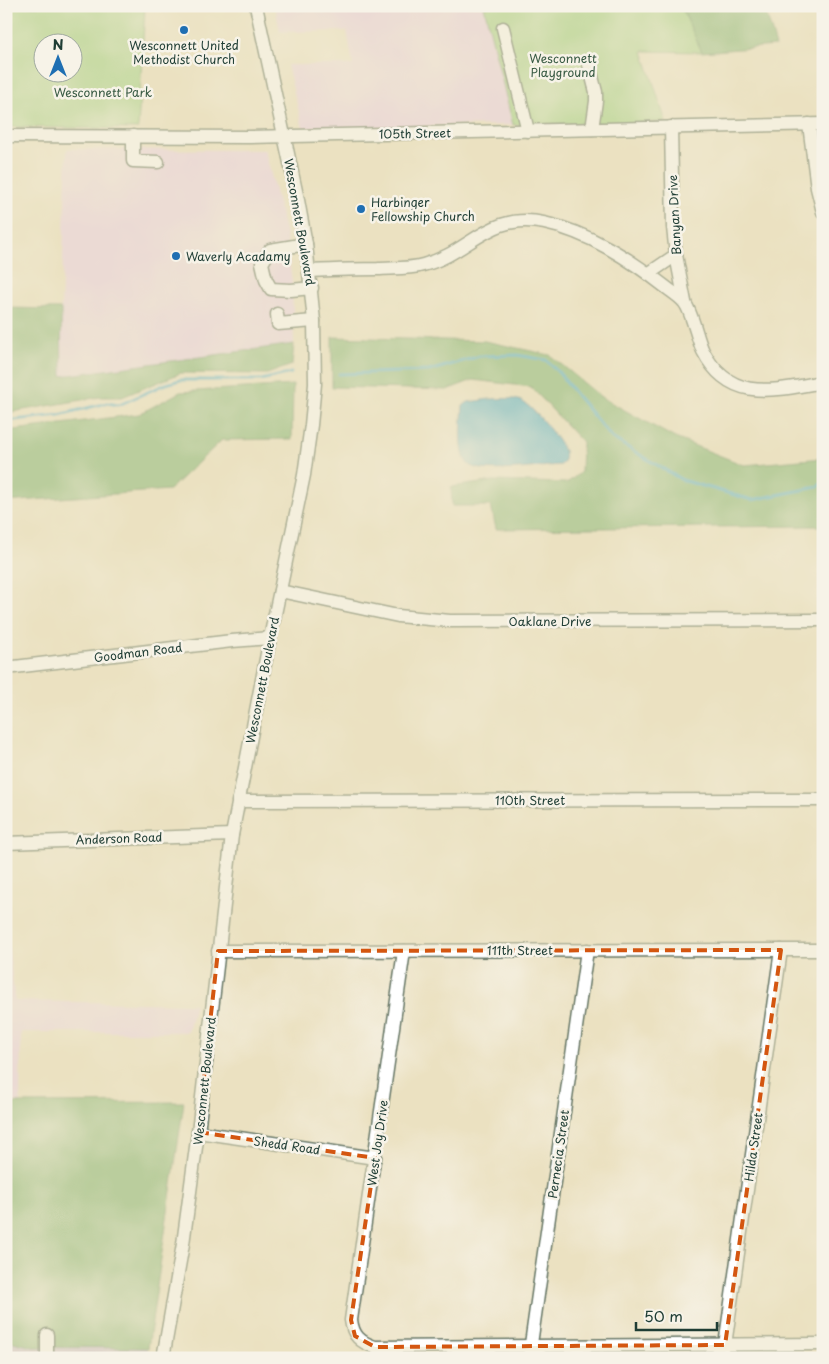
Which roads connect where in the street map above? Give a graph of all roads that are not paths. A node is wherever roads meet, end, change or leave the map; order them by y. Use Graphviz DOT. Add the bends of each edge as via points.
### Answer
graph roads {
  1 [pos="256,6"];
  2 [pos="504,28"];
  3 [pos="589,65"];
  4 [pos="809,124"];
  5 [pos="823,124"];
  6 [pos="671,127"];
  7 [pos="592,129"];
  8 [pos="528,131"];
  9 [pos="6,136"];
  10 [pos="133,136"];
  11 [pos="284,136"];
  12 [pos="158,162"];
  13 [pos="823,212"];
  14 [pos="306,244"];
  15 [pos="676,255"];
  16 [pos="310,271"];
  17 [pos="648,274"];
  18 [pos="312,288"];
  19 [pos="685,302"];
  20 [pos="277,314"];
  21 [pos="314,321"];
  22 [pos="823,382"];
  23 [pos="280,591"];
  24 [pos="823,620"];
  25 [pos="270,638"];
  26 [pos="6,668"];
  27 [pos="823,800"];
  28 [pos="238,801"];
  29 [pos="232,835"];
  30 [pos="6,843"];
  31 [pos="587,950"];
  32 [pos="781,950"];
  33 [pos="823,950"];
  34 [pos="218,951"];
  35 [pos="404,951"];
  36 [pos="198,1132"];
  37 [pos="375,1158"];
  38 [pos="47,1335"];
  39 [pos="823,1344"];
  40 [pos="725,1345"];
  41 [pos="530,1352"];
  42 [pos="47,1358"];
  43 [pos="163,1358"];
  1 -- 11 [label="street, Wesconnett Boulevard"];
  2 -- 8 [label="street"];
  3 -- 7 [label="street" via="596,92"];
  4 -- 5 [label="street, 105th Street"];
  4 -- 6 [label="street, 105th Street"];
  4 -- 13 [label="street"];
  6 -- 7 [label="street, 105th Street"];
  6 -- 15 [label="street, Banyan Drive"];
  7 -- 8 [label="street, 105th Street"];
  8 -- 11 [label="street, 105th Street"];
  9 -- 10 [label="street, 105th Street"];
  10 -- 11 [label="street, 105th Street"];
  10 -- 12 [label="street" via="133,161"];
  11 -- 14 [label="street, Wesconnett Boulevard"];
  14 -- 16 [label="street, Wesconnett Boulevard"];
  14 -- 18 [label="street" via="270,250 262,263 271,289"];
  15 -- 17 [label="street"];
  15 -- 19 [label="street, Banyan Drive"];
  16 -- 17 [label="street" via="421,266 440,260 493,227 526,220 562,227 581,235"];
  16 -- 18 [label="street, Wesconnett Boulevard"];
  17 -- 19 [label="street"];
  18 -- 21 [label="street, Wesconnett Boulevard"];
  19 -- 22 [label="street, Banyan Drive" via="703,351 723,377 735,386 766,391"];
  20 -- 21 [label="street" via="278,324"];
  21 -- 23 [label="street, Wesconnett Boulevard" via="312,425"];
  23 -- 24 [label="street, Oaklane Drive" via="398,616 433,620"];
  23 -- 25 [label="street, Wesconnett Boulevard"];
  25 -- 26 [label="street, Goodman Road"];
  25 -- 28 [label="street, Wesconnett Boulevard"];
  27 -- 28 [label="street, 110th Street"];
  28 -- 29 [label="street, Wesconnett Boulevard"];
  29 -- 30 [label="street, Anderson Road"];
  29 -- 34 [label="street, Wesconnett Boulevard"];
  31 -- 32 [label="street, 111th Street"];
  31 -- 35 [label="street, 111th Street"];
  31 -- 41 [label="street, Pernecia Street"];
  32 -- 33 [label="street, 111th Street"];
  32 -- 40 [label="street, Hilda Street"];
  34 -- 35 [label="street, 111th Street"];
  34 -- 36 [label="street, Wesconnett Boulevard"];
  35 -- 37 [label="street, West Joy Drive"];
  36 -- 37 [label="street, Shedd Road"];
  36 -- 43 [label="street, Wesconnett Boulevard"];
  37 -- 41 [label="street, West Joy Drive" via="351,1320 355,1336 364,1344 375,1347"];
  38 -- 42 [label="street"];
  39 -- 40 [label="street"];
  40 -- 41 [label="street"];
}
